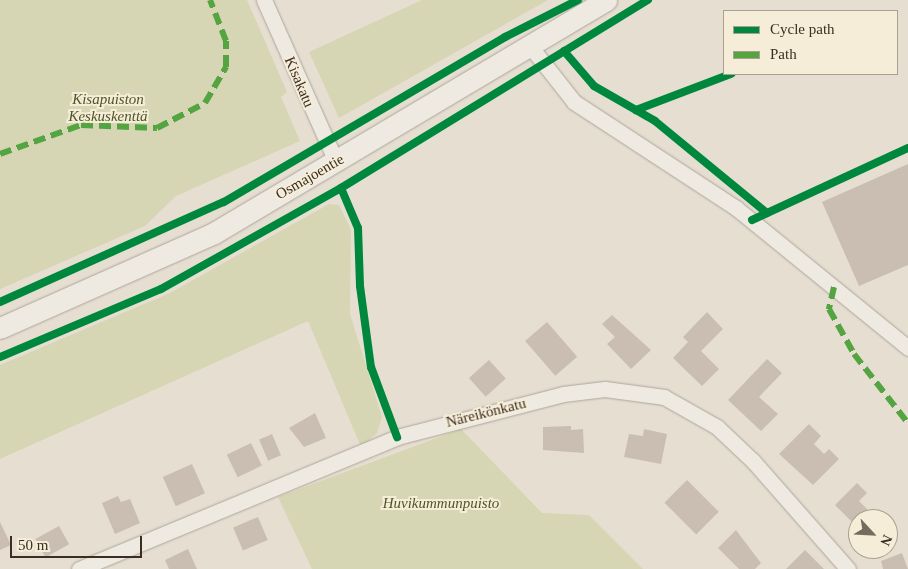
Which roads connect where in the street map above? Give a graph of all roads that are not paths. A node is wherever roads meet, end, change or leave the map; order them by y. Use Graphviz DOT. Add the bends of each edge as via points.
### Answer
graph roads {
  1 [pos="264,0"];
  2 [pos="606,0"];
  3 [pos="530,46"];
  4 [pos="336,162"];
  5 [pos="0,328"];
  6 [pos="908,348"];
  7 [pos="79,569"];
  8 [pos="848,569"];
  1 -- 4 [label="street, Kisakatu"];
  2 -- 3 [label="street, Osmajoentie"];
  3 -- 4 [label="street, Osmajoentie"];
  3 -- 6 [label="street" via="564,94 736,208"];
  4 -- 5 [label="street, Osmajoentie" via="214,232"];
  7 -- 8 [label="street, Näreikönkatu" via="397,437 563,394 605,389 664,397 717,427 753,461"];
}
